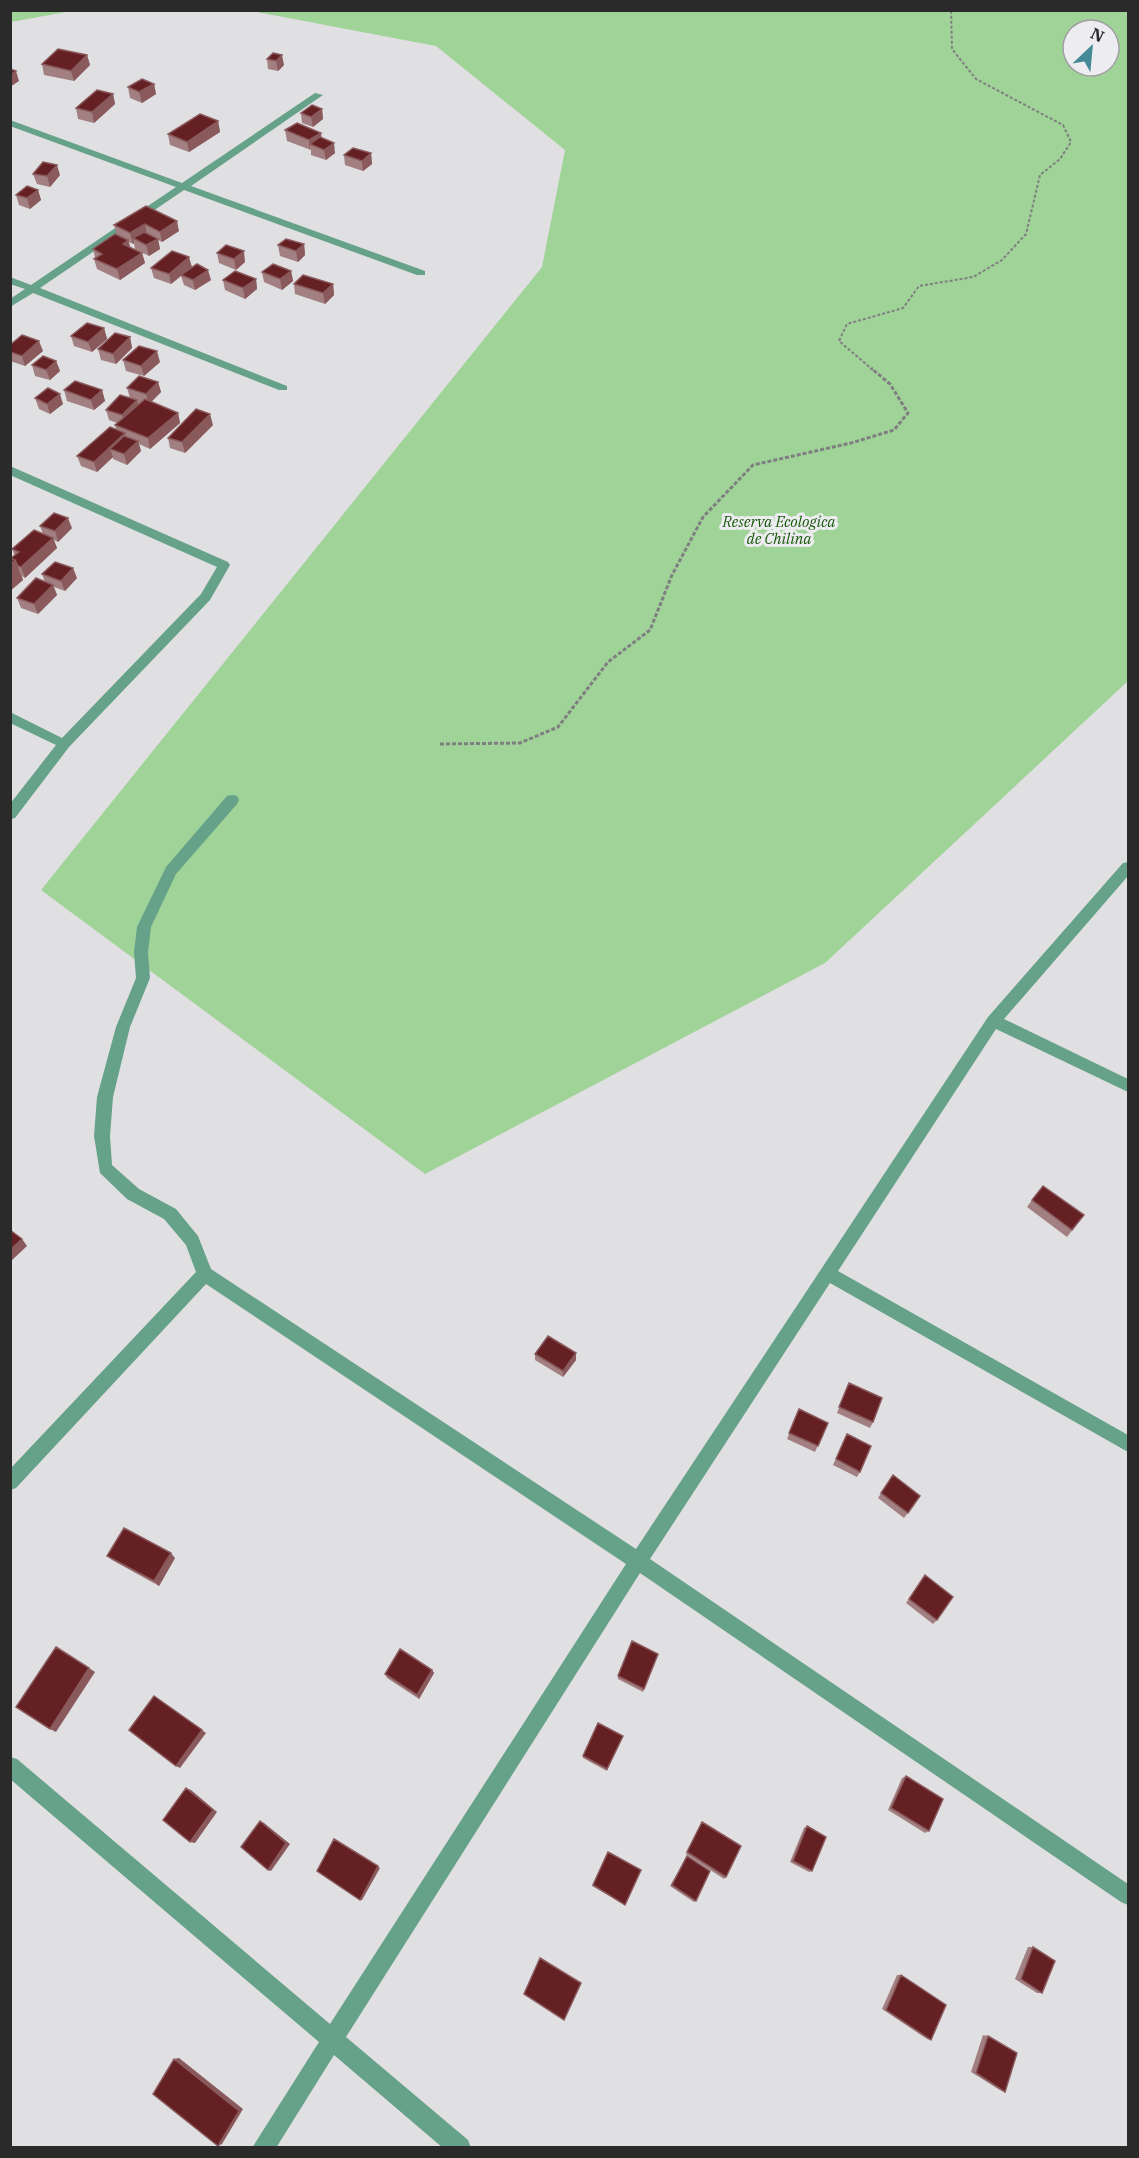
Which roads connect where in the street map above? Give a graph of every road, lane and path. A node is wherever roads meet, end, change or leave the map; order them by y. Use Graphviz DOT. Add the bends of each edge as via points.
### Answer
graph roads {
  1 [pos="951,10"];
  2 [pos="318,94"];
  3 [pos="10,123"];
  4 [pos="183,186"];
  5 [pos="421,273"];
  6 [pos="10,280"];
  7 [pos="32,288"];
  8 [pos="10,303"];
  9 [pos="283,388"];
  10 [pos="10,470"];
  11 [pos="10,717"];
  12 [pos="64,744"];
  13 [pos="440,744"];
  14 [pos="232,800"];
  15 [pos="10,814"];
  16 [pos="1128,867"];
  17 [pos="993,1021"];
  18 [pos="1128,1086"];
  19 [pos="205,1274"];
  20 [pos="829,1274"];
  21 [pos="1128,1444"];
  22 [pos="10,1482"];
  23 [pos="638,1561"];
  24 [pos="10,1766"];
  25 [pos="1128,1895"];
  26 [pos="331,2038"];
  27 [pos="262,2148"];
  28 [pos="460,2148"];
  1 -- 13 [label="path" via="952,49 976,78 1063,125 1071,142 1060,159 1040,175 1026,234 1002,260 973,277 919,286 903,308 847,324 839,341 890,384 908,413 894,430 753,465 703,517 672,575 650,630 608,662 558,727 520,743"];
  2 -- 4 [label="street"];
  3 -- 4 [label="street"];
  4 -- 5 [label="street"];
  4 -- 7 [label="street"];
  6 -- 7 [label="street"];
  7 -- 8 [label="street"];
  7 -- 9 [label="street"];
  10 -- 12 [label="street" via="224,565 206,597"];
  11 -- 12 [label="street"];
  12 -- 15 [label="street"];
  14 -- 19 [label="street" via="171,871 144,927 143,978 123,1027 105,1097 102,1136 105,1168 133,1194 170,1214 192,1241"];
  16 -- 17 [label="street"];
  17 -- 18 [label="street"];
  17 -- 20 [label="street"];
  19 -- 22 [label="street"];
  19 -- 23 [label="street"];
  20 -- 21 [label="street"];
  20 -- 23 [label="street"];
  23 -- 25 [label="street"];
  23 -- 26 [label="street"];
  24 -- 26 [label="street"];
  26 -- 27 [label="street"];
  26 -- 28 [label="street"];
}
